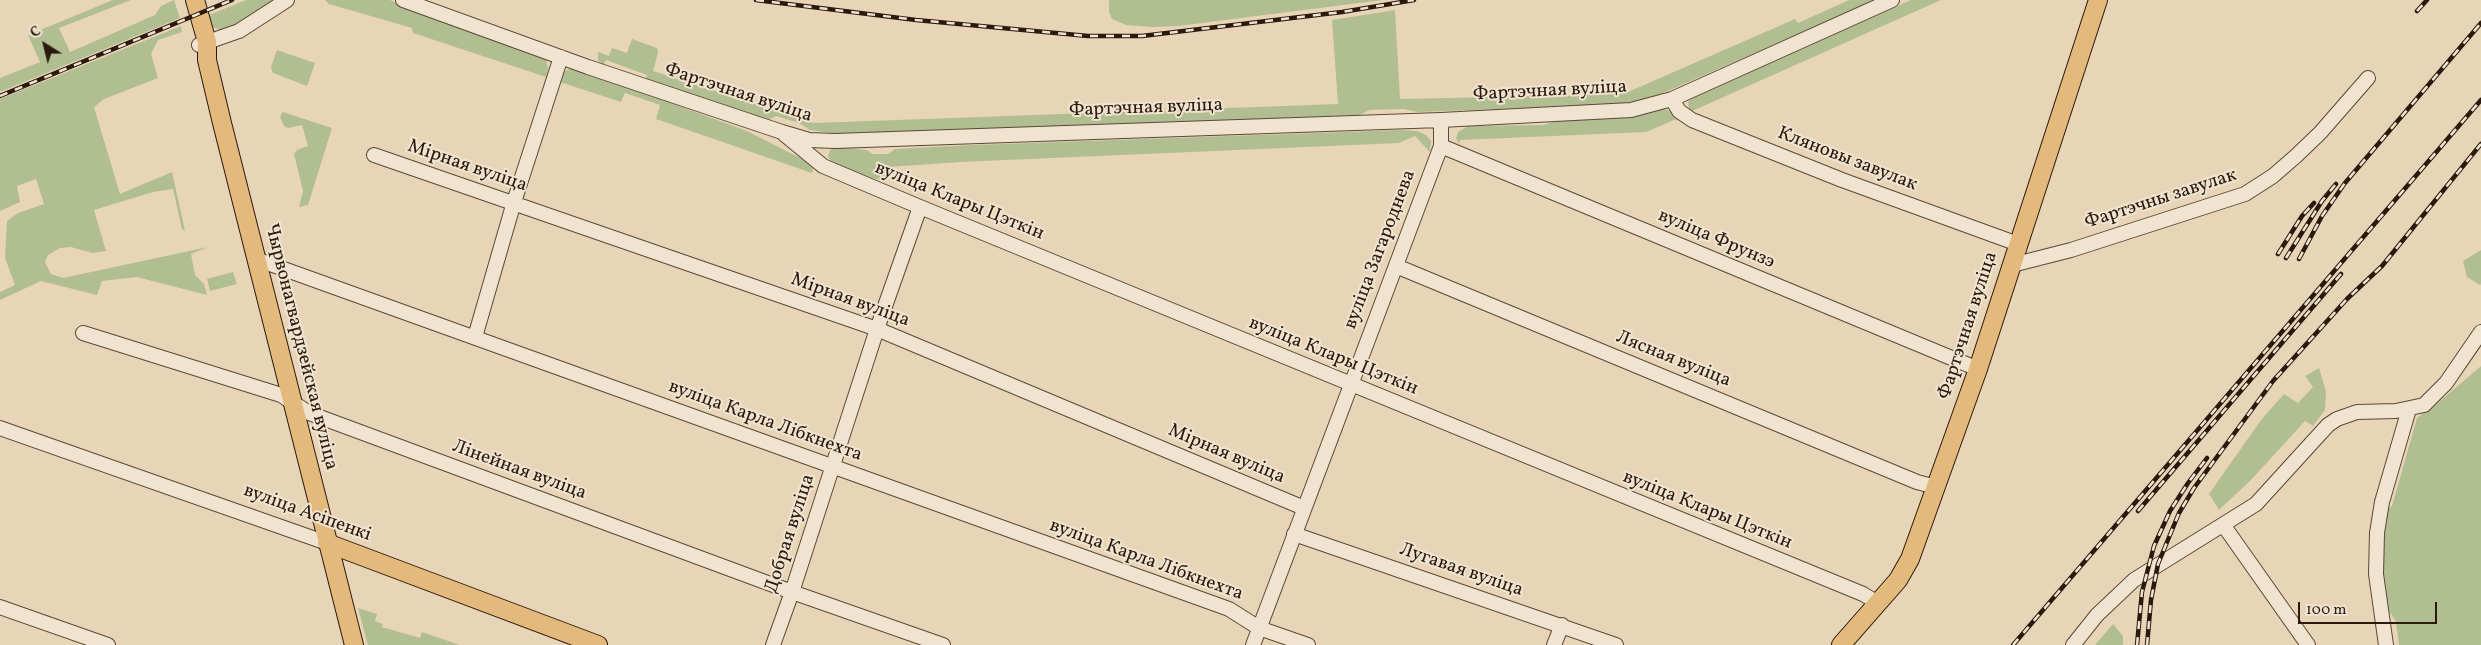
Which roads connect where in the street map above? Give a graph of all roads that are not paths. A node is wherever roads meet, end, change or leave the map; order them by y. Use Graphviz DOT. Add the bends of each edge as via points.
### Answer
graph roads {
  1 [pos="187,0"];
  2 [pos="195,0"];
  3 [pos="287,0"];
  4 [pos="403,0"];
  5 [pos="1892,0"];
  6 [pos="2098,0"];
  7 [pos="204,49"];
  8 [pos="561,57"];
  9 [pos="2368,78"];
  10 [pos="1672,98"];
  11 [pos="1441,120"];
  12 [pos="782,132"];
  13 [pos="1441,146"];
  14 [pos="374,155"];
  15 [pos="514,202"];
  16 [pos="920,207"];
  17 [pos="2018,244"];
  18 [pos="256,259"];
  19 [pos="2012,264"];
  20 [pos="1396,266"];
  21 [pos="877,329"];
  22 [pos="2481,332"];
  23 [pos="83,333"];
  24 [pos="475,337"];
  25 [pos="1978,368"];
  26 [pos="1350,385"];
  27 [pos="292,404"];
  28 [pos="2409,409"];
  29 [pos="0,428"];
  30 [pos="833,467"];
  31 [pos="1936,487"];
  32 [pos="1304,508"];
  33 [pos="2224,526"];
  34 [pos="1294,534"];
  35 [pos="327,543"];
  36 [pos="792,592"];
  37 [pos="1878,602"];
  38 [pos="0,606"];
  39 [pos="1562,625"];
  40 [pos="1259,628"];
  41 [pos="108,645"];
  42 [pos="354,645"];
  43 [pos="598,645"];
  44 [pos="773,645"];
  45 [pos="943,645"];
  46 [pos="1253,645"];
  47 [pos="1308,645"];
  48 [pos="1554,645"];
  49 [pos="1616,645"];
  50 [pos="1841,645"];
  51 [pos="2073,645"];
  52 [pos="2308,645"];
  53 [pos="2386,645"];
  1 -- 7 [label="main road, Чырвонагвардзейская вуліца"];
  2 -- 7 [label="main road, Чырвонагвардзейская вуліца"];
  3 -- 7 [label="street"];
  4 -- 8 [label="street, Фартэчная вуліца"];
  5 -- 10 [label="street, Фартэчная вуліца"];
  6 -- 17 [label="main road, Фартэчная вуліца"];
  7 -- 18 [label="main road, Чырвонагвардзейская вуліца"];
  8 -- 12 [label="street, Фартэчная вуліца"];
  8 -- 15 [label="street"];
  9 -- 19 [label="street, Фартэчны завулак" via="2302,150 2273,176 2245,194 2071,250"];
  10 -- 11 [label="street, Фартэчная вуліца" via="1631,110"];
  10 -- 17 [label="street, Кляновы завулак" via="1680,111 1692,120 1842,180"];
  11 -- 12 [label="street, Фартэчная вуліца" via="865,141 809,140"];
  11 -- 13 [label="street, вуліца Загароднева"];
  12 -- 16 [label="street, вуліца Клары Цэткін" via="823,166"];
  13 -- 20 [label="street, вуліца Загароднева"];
  13 -- 25 [label="street, вуліца Фрунзэ"];
  14 -- 15 [label="street, Мірная вуліца"];
  15 -- 21 [label="street, Мірная вуліца"];
  15 -- 24 [label="street"];
  16 -- 21 [label="street, Добрая вуліца"];
  16 -- 26 [label="street, вуліца Клары Цэткін"];
  17 -- 19 [label="main road, Фартэчная вуліца"];
  18 -- 24 [label="street, вуліца Карла Лібкнехта"];
  18 -- 27 [label="main road, Чырвонагвардзейская вуліца"];
  19 -- 25 [label="main road, Фартэчная вуліца"];
  20 -- 26 [label="street, вуліца Загароднева"];
  20 -- 31 [label="street, Лясная вуліца" via="1917,482"];
  21 -- 30 [label="street, Добрая вуліца"];
  21 -- 32 [label="street, Мірная вуліца"];
  22 -- 28 [label="street" via="2441,390 2424,405"];
  23 -- 27 [label="street, Лінейная вуліца" via="281,396"];
  24 -- 30 [label="street, вуліца Карла Лібкнехта"];
  25 -- 31 [label="main road, Фартэчная вуліца"];
  26 -- 32 [label="street, вуліца Загароднева"];
  26 -- 37 [label="street, вуліца Клары Цэткін"];
  27 -- 35 [label="main road, Чырвонагвардзейская вуліца"];
  27 -- 36 [label="street, Лінейная вуліца"];
  28 -- 33 [label="street" via="2357,412 2337,419 2320,433 2256,504"];
  28 -- 53 [label="street" via="2376,533 2376,574"];
  29 -- 35 [label="street, вуліца Асіпенкі"];
  30 -- 36 [label="street, Добрая вуліца"];
  30 -- 40 [label="street, вуліца Карла Лібкнехта" via="1229,610"];
  31 -- 37 [label="main road, Фартэчная вуліца" via="1910,559 1898,580"];
  32 -- 34 [label="street, вуліца Загароднева"];
  33 -- 51 [label="street" via="2134,580 2097,615"];
  33 -- 52 [label="street"];
  34 -- 39 [label="street, Лугавая вуліца"];
  34 -- 40 [label="street, вуліца Загароднева"];
  35 -- 42 [label="main road, Чырвонагвардзейская вуліца"];
  35 -- 43 [label="main road, вуліца Асіпенкі"];
  36 -- 44 [label="street, Добрая вуліца"];
  36 -- 45 [label="street, Лінейная вуліца"];
  37 -- 50 [label="main road, Фартэчная вуліца"];
  38 -- 41 [label="street"];
  39 -- 48 [label="street"];
  39 -- 49 [label="street, Лугавая вуліца"];
  40 -- 46 [label="street, вуліца Загароднева"];
  40 -- 47 [label="street, вуліца Карла Лібкнехта"];
}
